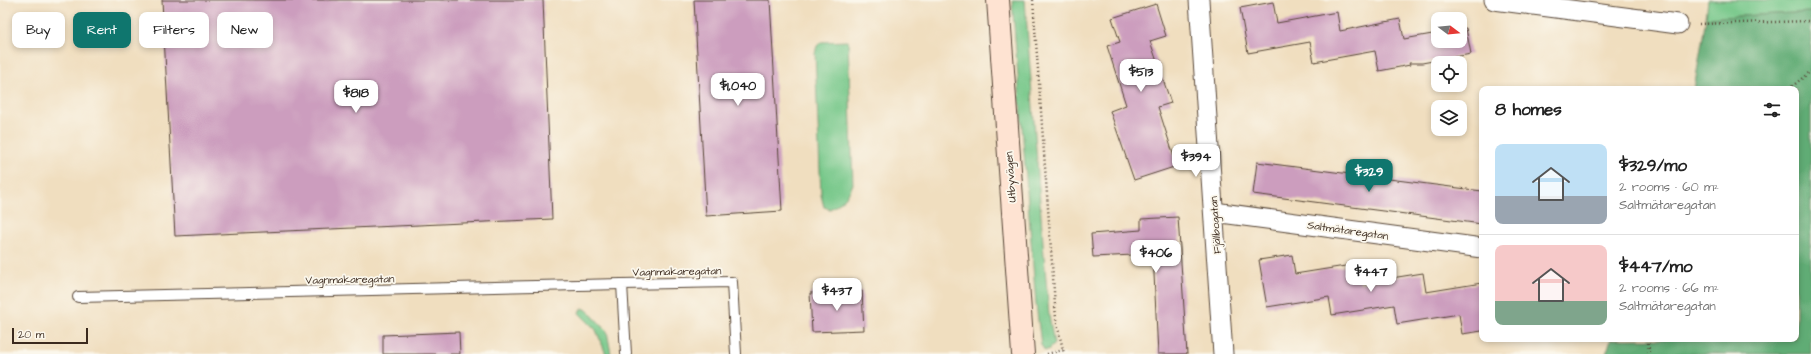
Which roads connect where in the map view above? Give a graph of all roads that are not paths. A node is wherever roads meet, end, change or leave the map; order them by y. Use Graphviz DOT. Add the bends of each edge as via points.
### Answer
graph roads {
  1 [pos="998,0"];
  2 [pos="1199,0"];
  3 [pos="1494,0"];
  4 [pos="1678,24"];
  5 [pos="1214,212"];
  6 [pos="1479,248"];
  7 [pos="622,284"];
  8 [pos="78,297"];
  9 [pos="626,354"];
  10 [pos="736,354"];
  11 [pos="1023,354"];
  12 [pos="1223,354"];
  1 -- 11 [label="street, Utbyvägen"];
  2 -- 5 [label="street, Fjällbogatan"];
  3 -- 4 [label="street"];
  5 -- 6 [label="street, Saltmätaregatan"];
  5 -- 12 [label="street, Fjällbogatan"];
  7 -- 8 [label="lane, Vagnmakaregatan"];
  7 -- 9 [label="lane, Vagnmakaregatan"];
  7 -- 10 [label="lane, Vagnmakaregatan" via="732,282"];
}
